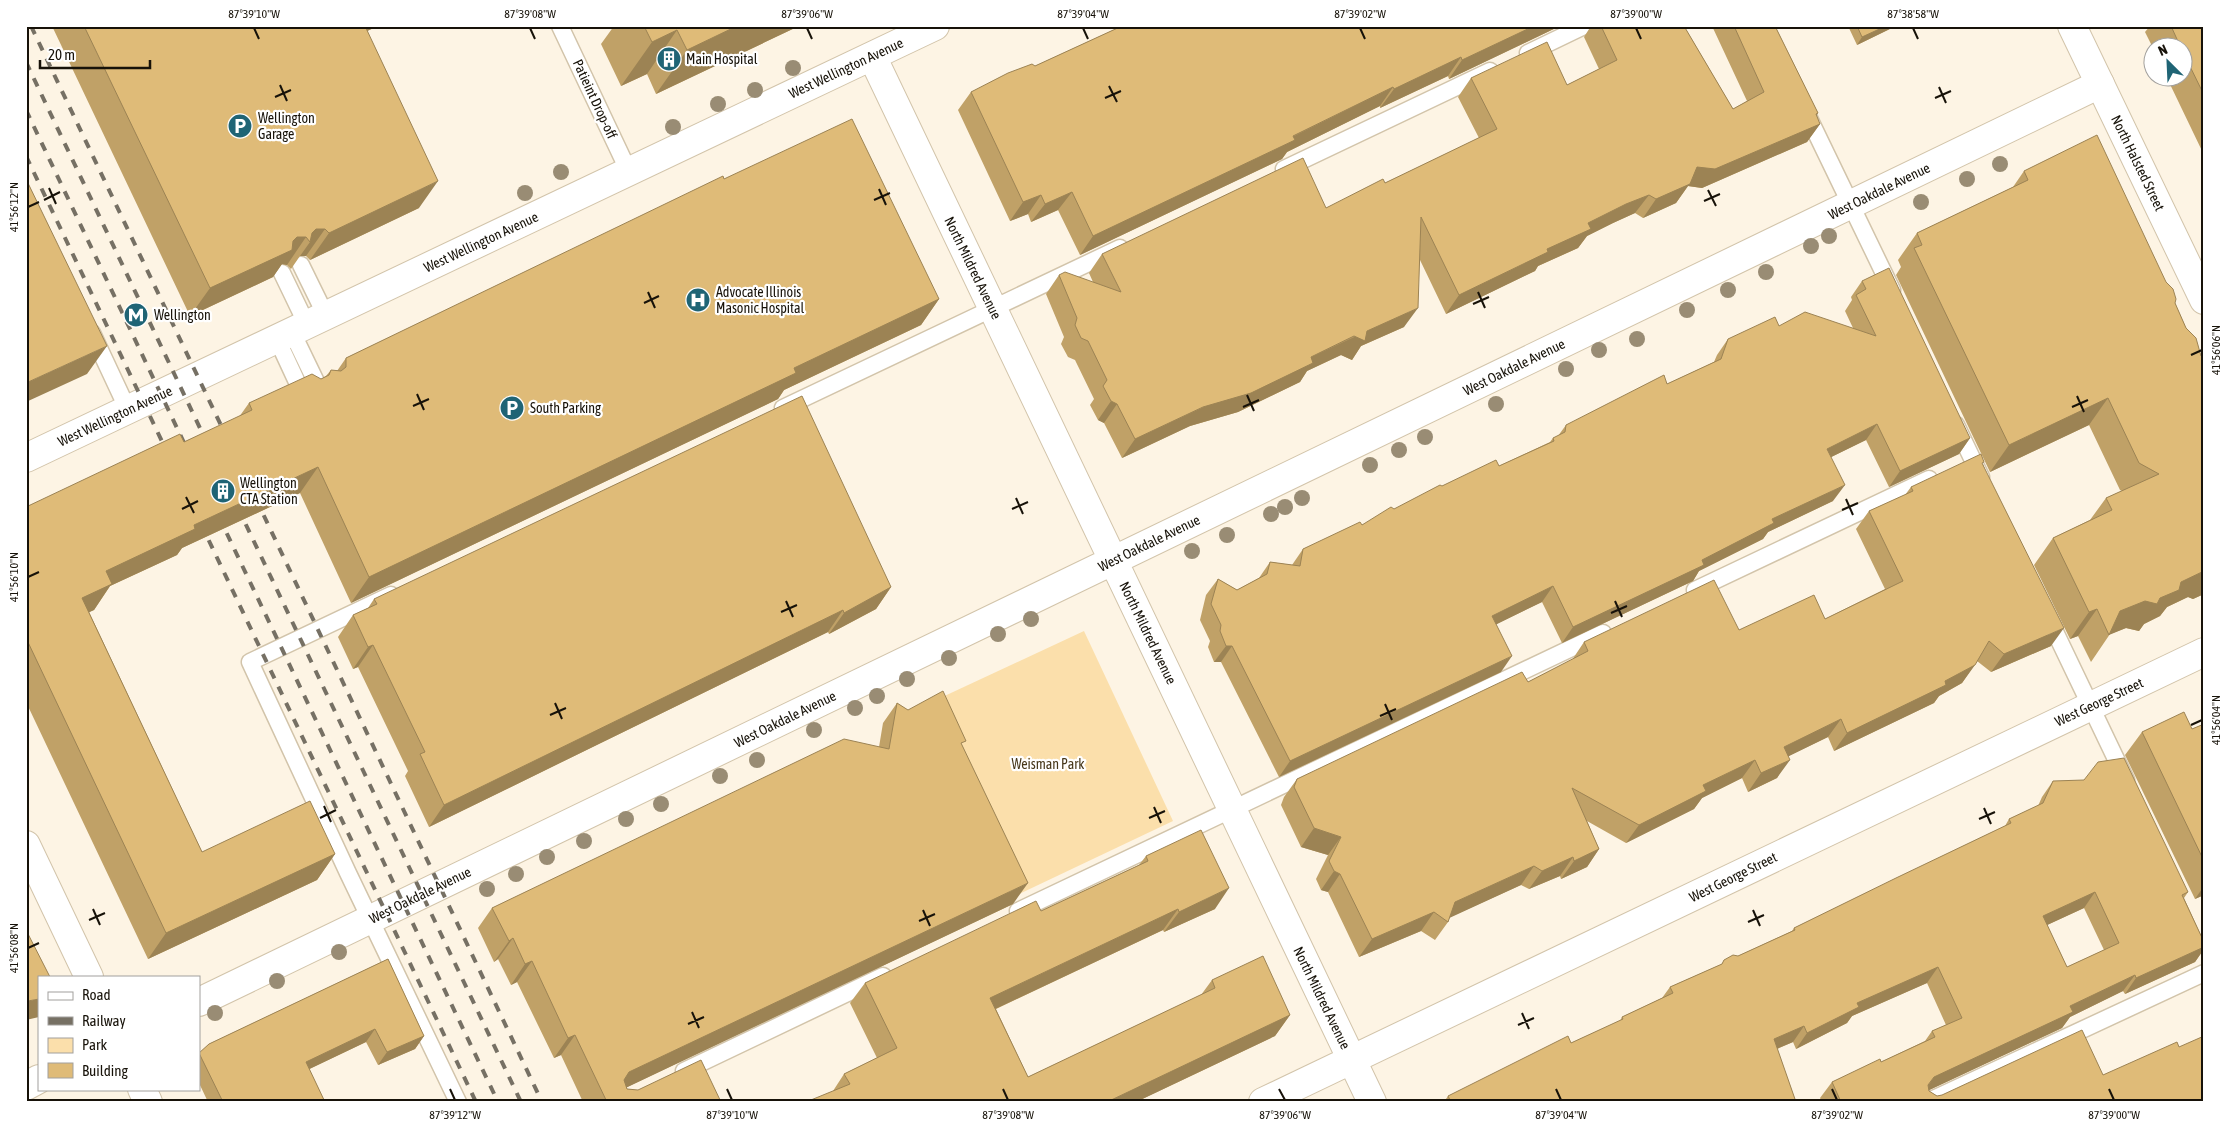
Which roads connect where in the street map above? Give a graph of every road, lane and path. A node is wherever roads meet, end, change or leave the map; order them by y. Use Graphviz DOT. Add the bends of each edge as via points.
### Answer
graph roads {
  1 [pos="560,26"];
  2 [pos="935,26"];
  3 [pos="1584,26"];
  4 [pos="2072,26"];
  5 [pos="872,56"];
  6 [pos="2100,84"];
  7 [pos="1799,96"];
  8 [pos="629,172"];
  9 [pos="1273,174"];
  10 [pos="1851,204"];
  11 [pos="1131,242"];
  12 [pos="301,265"];
  13 [pos="282,273"];
  14 [pos="2204,300"];
  15 [pos="1897,301"];
  16 [pos="993,308"];
  17 [pos="84,317"];
  18 [pos="300,328"];
  19 [pos="319,388"];
  20 [pos="303,395"];
  21 [pos="128,410"];
  22 [pos="1952,415"];
  23 [pos="765,416"];
  24 [pos="26,458"];
  25 [pos="1972,459"];
  26 [pos="1989,494"];
  27 [pos="1113,561"];
  28 [pos="405,588"];
  29 [pos="1685,595"];
  30 [pos="2040,600"];
  31 [pos="1622,624"];
  32 [pos="2204,652"];
  33 [pos="2090,706"];
  34 [pos="2132,793"];
  35 [pos="1232,809"];
  36 [pos="26,845"];
  37 [pos="1005,917"];
  38 [pos="370,920"];
  39 [pos="897,969"];
  40 [pos="2204,973"];
  41 [pos="89,976"];
  42 [pos="200,1002"];
  43 [pos="1352,1060"];
  44 [pos="673,1076"];
  45 [pos="38,1080"];
  46 [pos="26,1086"];
  47 [pos="142,1090"];
  48 [pos="148,1102"];
  49 [pos="458,1102"];
  50 [pos="1263,1102"];
  51 [pos="1372,1102"];
  52 [pos="1927,1102"];
  1 -- 8 [label="lane, Patieint Drop-off"];
  2 -- 5 [label="street, West Wellington Avenue"];
  3 -- 9 [label="lane"];
  4 -- 6 [label="street, North Halsted Street"];
  5 -- 8 [label="street, West Wellington Avenue"];
  5 -- 16 [label="street, North Mildred Avenue"];
  6 -- 10 [label="street, West Oakdale Avenue"];
  6 -- 14 [label="street, North Halsted Street"];
  7 -- 10 [label="lane"];
  8 -- 18 [label="street, West Wellington Avenue"];
  10 -- 15 [label="lane"];
  10 -- 27 [label="street, West Oakdale Avenue"];
  11 -- 16 [label="lane"];
  12 -- 18 [label="lane"];
  13 -- 18 [label="lane"];
  16 -- 23 [label="lane"];
  16 -- 27 [label="street, North Mildred Avenue"];
  17 -- 21 [label="lane"];
  18 -- 19 [label="lane"];
  18 -- 20 [label="lane"];
  18 -- 21 [label="street, West Wellington Avenue"];
  21 -- 24 [label="street, West Wellington Avenue"];
  22 -- 25 [label="lane"];
  25 -- 26 [label="lane"];
  25 -- 29 [label="lane"];
  27 -- 35 [label="street, North Mildred Avenue"];
  27 -- 38 [label="street, West Oakdale Avenue"];
  28 -- 38 [label="lane" via="250,662"];
  30 -- 33 [label="lane"];
  31 -- 35 [label="lane"];
  32 -- 33 [label="street, West George Street"];
  33 -- 34 [label="lane"];
  33 -- 43 [label="street, West George Street"];
  35 -- 37 [label="lane"];
  35 -- 43 [label="street, North Mildred Avenue"];
  36 -- 41 [label="street"];
  38 -- 42 [label="street, West Oakdale Avenue"];
  38 -- 49 [label="lane"];
  39 -- 44 [label="lane"];
  40 -- 52 [label="lane"];
  43 -- 50 [label="street, West George Street"];
  43 -- 51 [label="street, North Mildred Avenue"];
  45 -- 46 [label="street"];
  47 -- 48 [label="street"];
}
